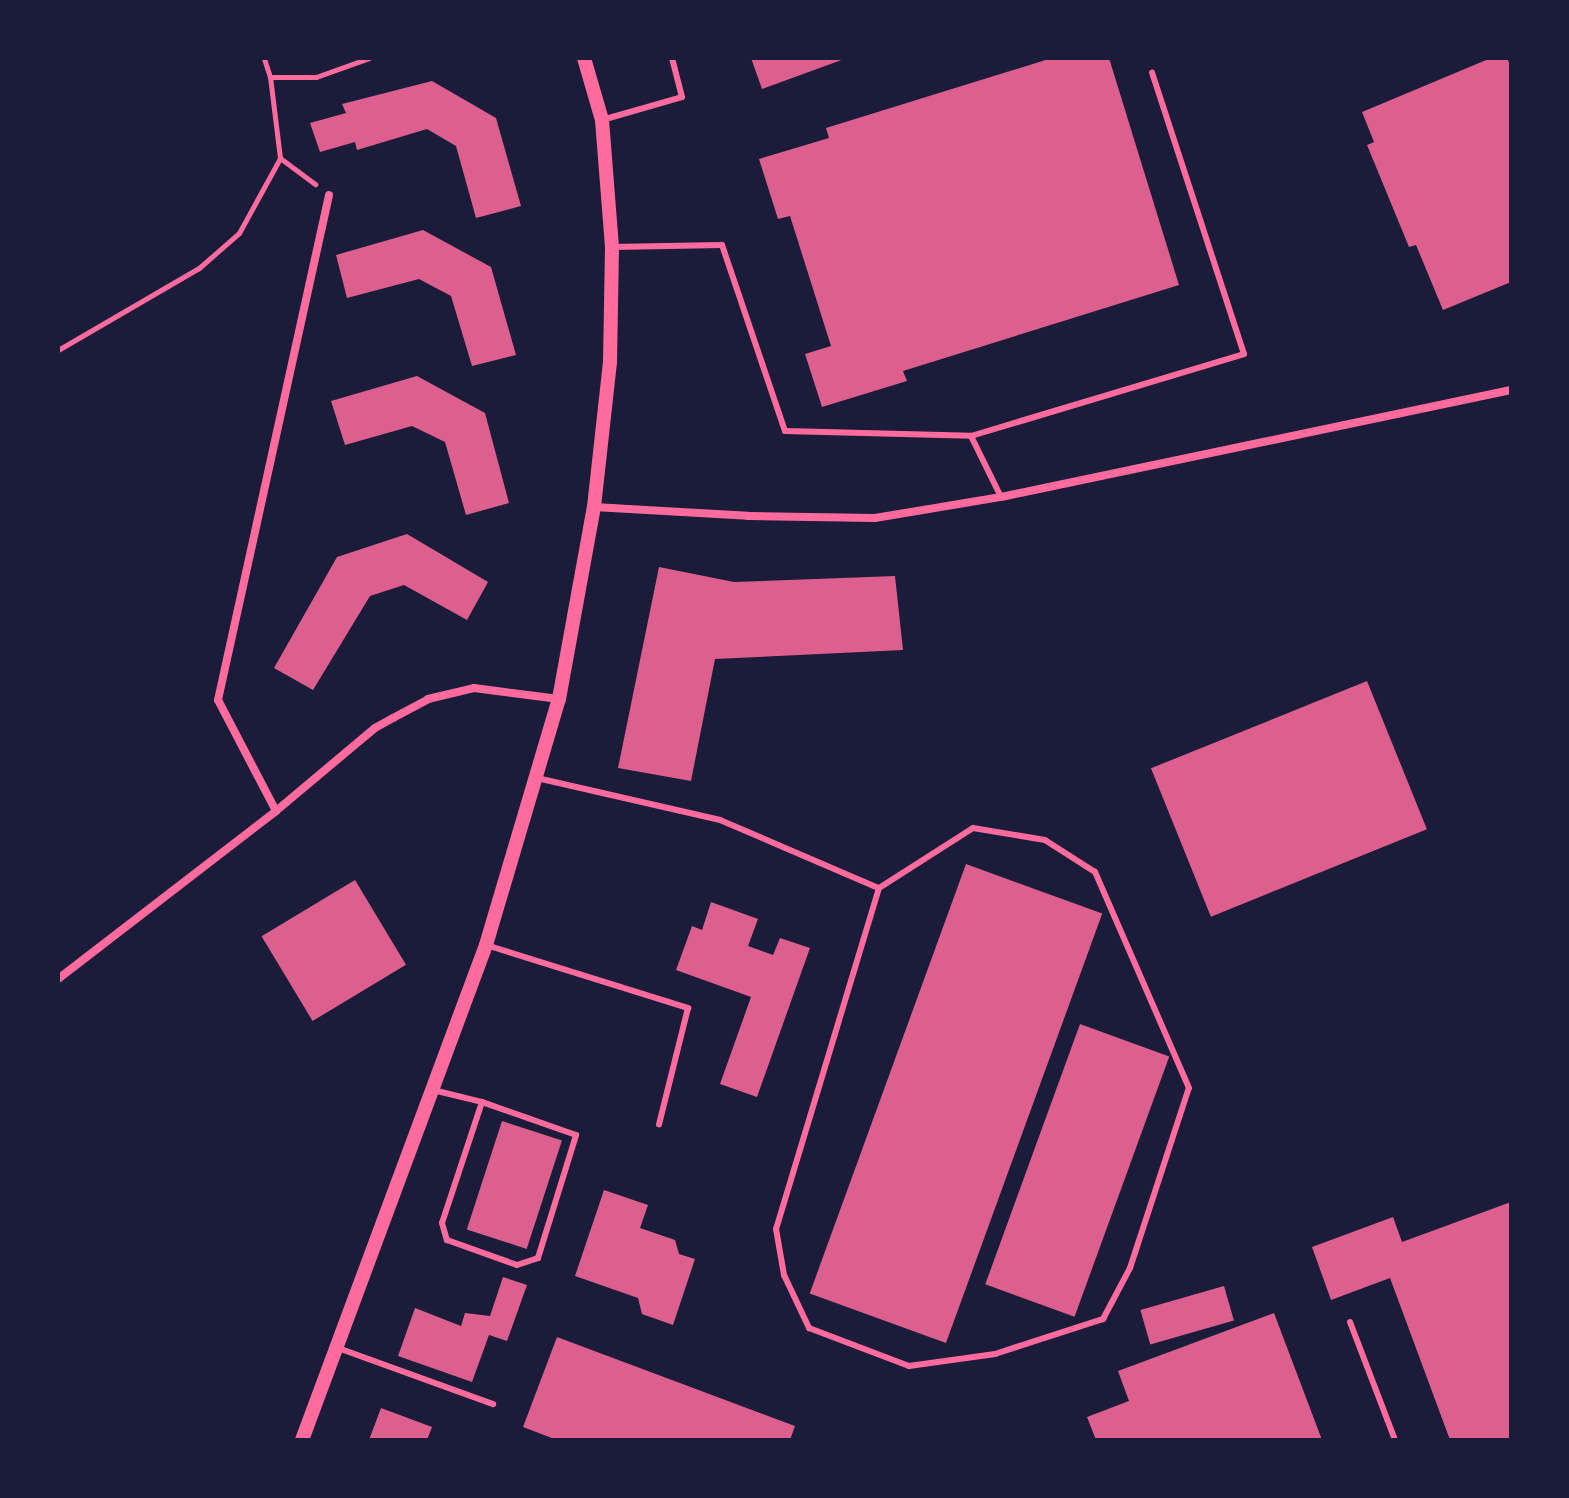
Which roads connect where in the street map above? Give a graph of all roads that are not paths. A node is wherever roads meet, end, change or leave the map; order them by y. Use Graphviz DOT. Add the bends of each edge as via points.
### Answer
graph roads {
  1 [pos="584,58"];
  2 [pos="672,58"];
  3 [pos="1152,73"];
  4 [pos="602,120"];
  5 [pos="329,195"];
  6 [pos="612,247"];
  7 [pos="1511,390"];
  8 [pos="971,436"];
  9 [pos="1001,497"];
  10 [pos="594,507"];
  11 [pos="559,699"];
  12 [pos="534,777"];
  13 [pos="276,811"];
  14 [pos="879,888"];
  15 [pos="486,945"];
  16 [pos="58,979"];
  17 [pos="433,1090"];
  18 [pos="482,1102"];
  19 [pos="659,1124"];
  20 [pos="1350,1322"];
  21 [pos="335,1347"];
  22 [pos="493,1404"];
  23 [pos="302,1440"];
  24 [pos="1395,1440"];
  1 -- 4 [label="street"];
  2 -- 4 [label="lane" via="682,97"];
  3 -- 8 [label="lane" via="1244,354"];
  4 -- 6 [label="street"];
  5 -- 13 [label="street" via="218,700"];
  6 -- 8 [label="lane" via="722,245 785,431"];
  6 -- 10 [label="street" via="610,362"];
  7 -- 9 [label="street"];
  8 -- 9 [label="lane"];
  9 -- 10 [label="street" via="875,518"];
  10 -- 11 [label="street"];
  11 -- 12 [label="street"];
  11 -- 13 [label="street" via="474,688 428,699 375,728"];
  12 -- 14 [label="lane" via="720,820"];
  12 -- 15 [label="street"];
  13 -- 16 [label="street"];
  14 -- 14 [label="lane" via="776,1229 784,1275 809,1328 909,1366 995,1354 1103,1319 1130,1268 1189,1088 1095,872 1045,840 973,828"];
  15 -- 17 [label="street"];
  15 -- 19 [label="lane" via="688,1008"];
  17 -- 18 [label="lane"];
  17 -- 21 [label="street"];
  18 -- 18 [label="lane" via="442,1223 447,1240 517,1265 538,1258 576,1135"];
  20 -- 24 [label="lane"];
  21 -- 22 [label="lane"];
  21 -- 23 [label="street"];
}
